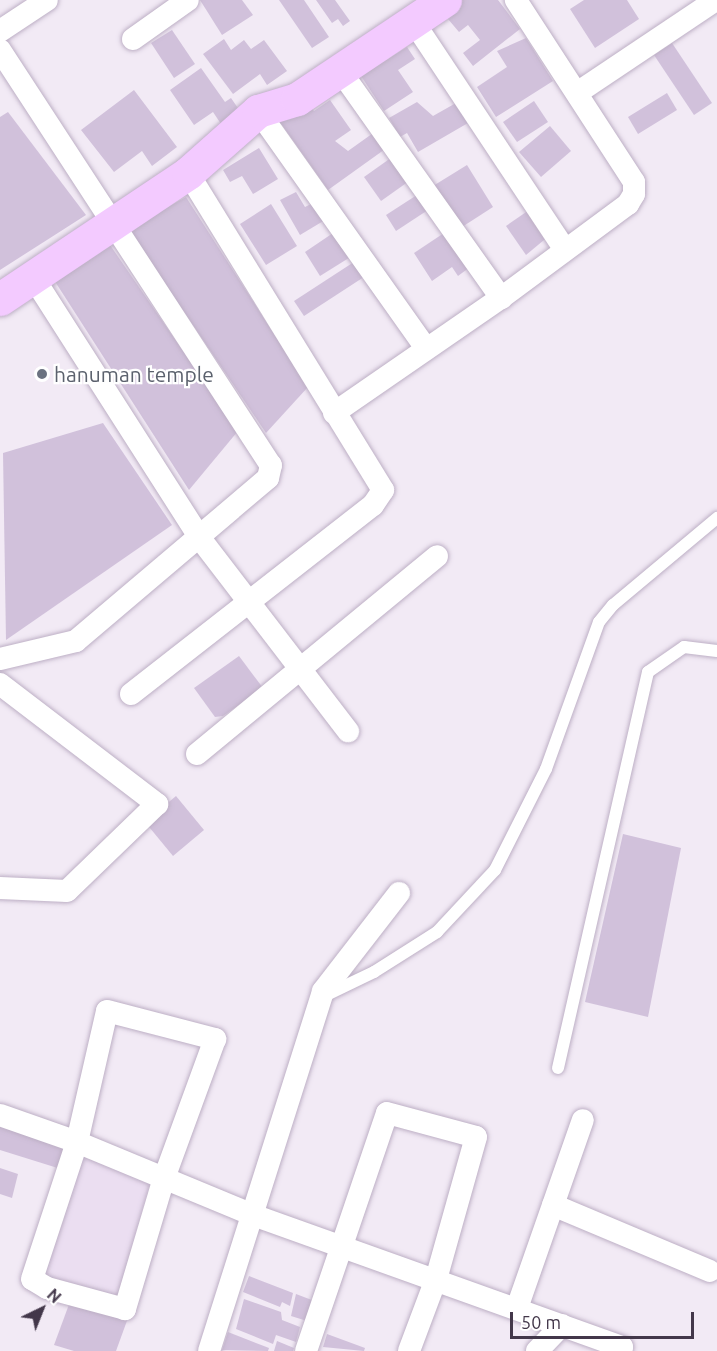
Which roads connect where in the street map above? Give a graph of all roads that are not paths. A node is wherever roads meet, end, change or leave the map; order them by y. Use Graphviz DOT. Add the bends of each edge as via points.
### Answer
graph roads {
  1 [pos="46,0"];
  2 [pos="188,0"];
  3 [pos="445,0"];
  4 [pos="516,0"];
  5 [pos="716,0"];
  6 [pos="413,21"];
  7 [pos="0,31"];
  8 [pos="133,39"];
  9 [pos="0,50"];
  10 [pos="339,69"];
  11 [pos="578,93"];
  12 [pos="258,111"];
  13 [pos="188,173"];
  14 [pos="113,223"];
  15 [pos="564,248"];
  16 [pos="33,277"];
  17 [pos="501,298"];
  18 [pos="0,300"];
  19 [pos="426,348"];
  20 [pos="334,413"];
  21 [pos="717,518"];
  22 [pos="199,537"];
  23 [pos="437,556"];
  24 [pos="250,600"];
  25 [pos="717,651"];
  26 [pos="0,658"];
  27 [pos="302,668"];
  28 [pos="0,684"];
  29 [pos="131,694"];
  30 [pos="348,731"];
  31 [pos="197,754"];
  32 [pos="0,888"];
  33 [pos="399,893"];
  34 [pos="321,997"];
  35 [pos="558,1068"];
  36 [pos="0,1115"];
  37 [pos="583,1120"];
  38 [pos="77,1142"];
  39 [pos="164,1178"];
  40 [pos="553,1205"];
  41 [pos="253,1215"];
  42 [pos="342,1246"];
  43 [pos="710,1270"];
  44 [pos="436,1279"];
  45 [pos="517,1308"];
  46 [pos="562,1325"];
  47 [pos="209,1351"];
  48 [pos="306,1351"];
  49 [pos="409,1351"];
  50 [pos="537,1351"];
  51 [pos="618,1351"];
  1 -- 7 [label="street"];
  2 -- 8 [label="street"];
  3 -- 6 [label="street"];
  4 -- 11 [label="street"];
  5 -- 11 [label="street"];
  6 -- 10 [label="street"];
  6 -- 15 [label="street"];
  9 -- 14 [label="street"];
  10 -- 12 [label="street" via="297,99"];
  10 -- 17 [label="street"];
  11 -- 15 [label="street" via="634,182 634,194 628,204"];
  12 -- 13 [label="street"];
  12 -- 19 [label="street"];
  13 -- 14 [label="street"];
  13 -- 20 [label="street"];
  14 -- 16 [label="street"];
  14 -- 22 [label="street" via="271,465 267,478"];
  15 -- 17 [label="street"];
  16 -- 18 [label="street"];
  16 -- 22 [label="street"];
  17 -- 19 [label="street"];
  19 -- 20 [label="street"];
  20 -- 24 [label="street" via="381,481 382,495"];
  21 -- 34 [label="lane" via="613,605 599,622 546,769 495,870 437,932 374,972"];
  22 -- 24 [label="street"];
  22 -- 26 [label="street" via="76,641"];
  23 -- 27 [label="street"];
  24 -- 27 [label="street"];
  24 -- 29 [label="street"];
  25 -- 35 [label="lane" via="684,647 648,672"];
  27 -- 30 [label="street"];
  27 -- 31 [label="street"];
  28 -- 32 [label="street" via="157,804 67,891"];
  33 -- 34 [label="street" via="328,982"];
  34 -- 41 [label="street"];
  36 -- 38 [label="street"];
  37 -- 40 [label="street"];
  38 -- 39 [label="street"];
  38 -- 39 [label="street" via="32,1280 47,1288 125,1310"];
  38 -- 39 [label="street" via="107,1011 215,1039"];
  39 -- 41 [label="street"];
  40 -- 43 [label="street"];
  40 -- 45 [label="street"];
  41 -- 42 [label="street"];
  41 -- 47 [label="street"];
  42 -- 44 [label="street"];
  42 -- 44 [label="street" via="387,1113 476,1137"];
  42 -- 48 [label="street"];
  44 -- 45 [label="street"];
  44 -- 49 [label="street"];
  45 -- 46 [label="street"];
  46 -- 50 [label="street"];
  46 -- 51 [label="street" via="622,1347"];
}
